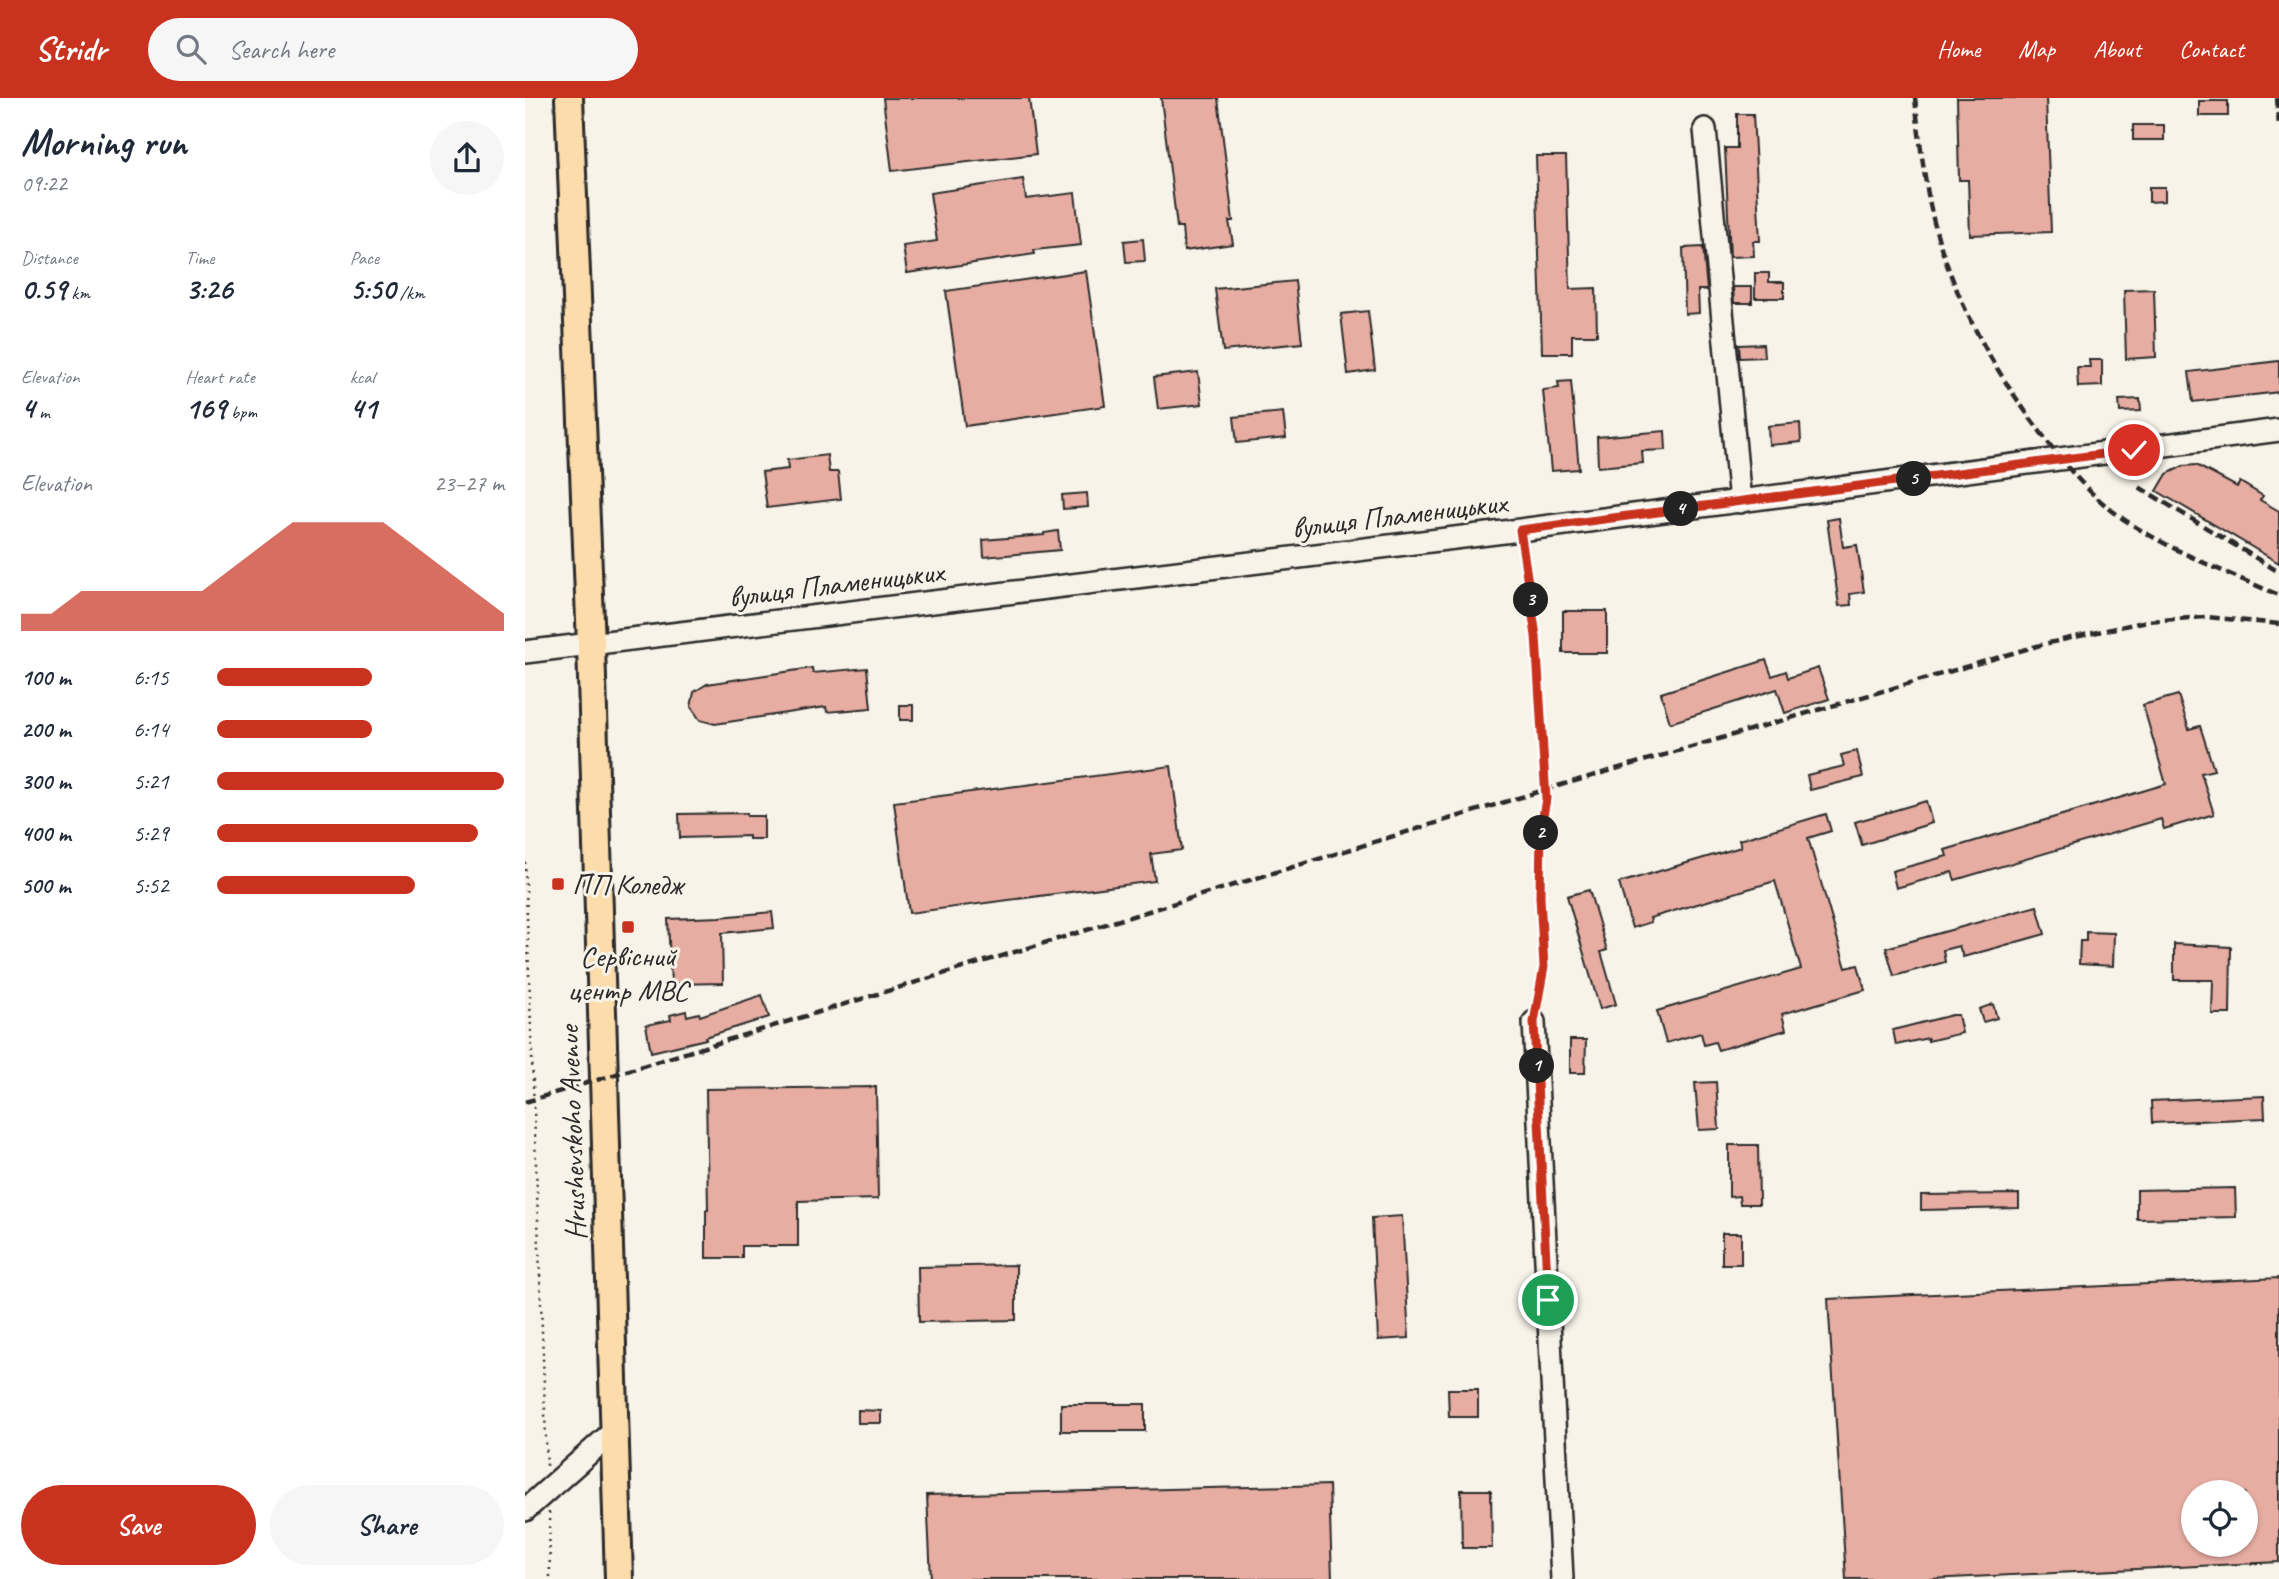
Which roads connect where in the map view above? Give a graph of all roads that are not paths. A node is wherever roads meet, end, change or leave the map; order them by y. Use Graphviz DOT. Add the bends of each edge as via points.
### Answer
graph roads {
  1 [pos="569,98"];
  2 [pos="1705,129"];
  3 [pos="2279,430"];
  4 [pos="1740,502"];
  5 [pos="591,645"];
  6 [pos="525,652"];
  7 [pos="1534,1022"];
  8 [pos="614,1431"];
  9 [pos="525,1510"];
  10 [pos="619,1579"];
  11 [pos="1562,1579"];
  1 -- 5 [label="main road, Hrushevskoho Avenue"];
  2 -- 4 [label="street"];
  3 -- 4 [label="street, вулиця Пламеницьких"];
  4 -- 5 [label="street, вулиця Пламеницьких"];
  5 -- 6 [label="street, вулиця Пламеницьких"];
  5 -- 8 [label="main road, Hrushevskoho Avenue"];
  7 -- 11 [label="street"];
  8 -- 9 [label="street"];
  8 -- 10 [label="main road, Hrushevskoho Avenue"];
}
